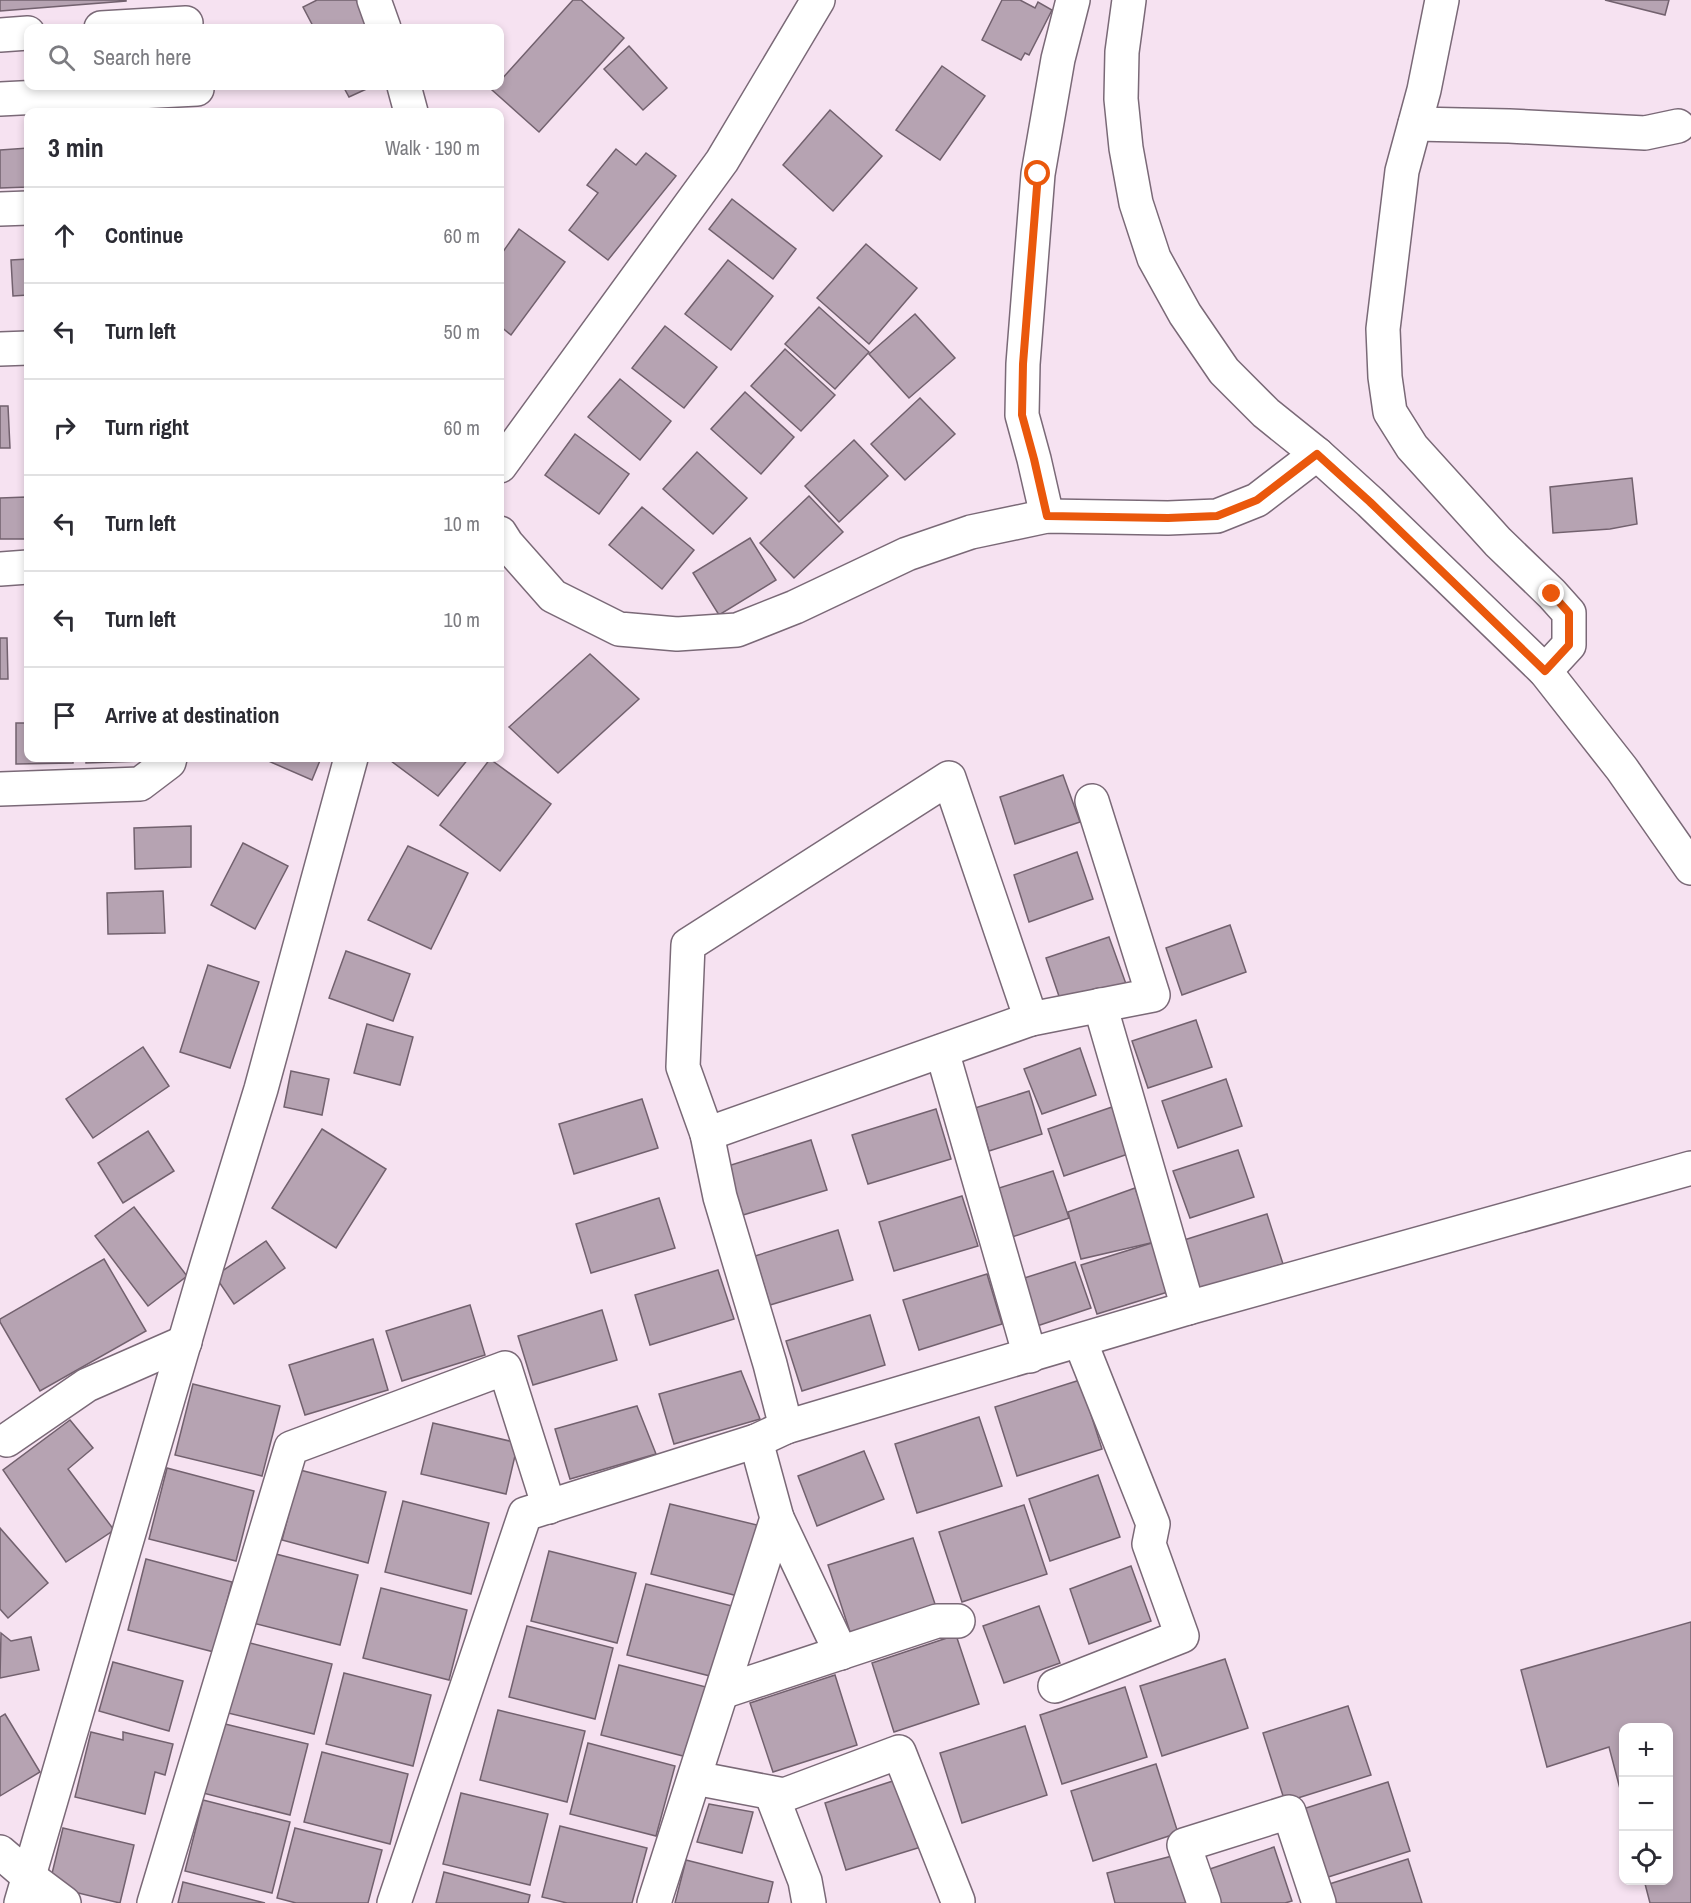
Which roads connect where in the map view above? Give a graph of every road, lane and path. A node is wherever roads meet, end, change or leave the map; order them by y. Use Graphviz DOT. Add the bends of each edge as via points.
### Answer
graph roads {
  1 [pos="374,0"];
  2 [pos="818,0"];
  3 [pos="1073,0"];
  4 [pos="1130,0"];
  5 [pos="1442,0"];
  6 [pos="185,17"];
  7 [pos="132,24"];
  8 [pos="383,24"];
  9 [pos="24,33"];
  10 [pos="0,35"];
  11 [pos="405,90"];
  12 [pos="199,96"];
  13 [pos="0,99"];
  14 [pos="410,108"];
  15 [pos="1415,124"];
  16 [pos="1678,126"];
  17 [pos="24,208"];
  18 [pos="0,209"];
  19 [pos="24,348"];
  20 [pos="0,349"];
  21 [pos="1317,454"];
  22 [pos="504,460"];
  23 [pos="1047,516"];
  24 [pos="504,539"];
  25 [pos="24,567"];
  26 [pos="0,569"];
  27 [pos="1545,671"];
  28 [pos="169,762"];
  29 [pos="350,762"];
  30 [pos="0,789"];
  31 [pos="1092,801"];
  32 [pos="1691,868"];
  33 [pos="1100,1005"];
  34 [pos="1031,1019"];
  35 [pos="942,1051"];
  36 [pos="707,1134"];
  37 [pos="1691,1168"];
  38 [pos="1188,1308"];
  39 [pos="1080,1341"];
  40 [pos="185,1342"];
  41 [pos="1030,1356"];
  42 [pos="786,1426"];
  43 [pos="7,1440"];
  44 [pos="756,1441"];
  45 [pos="549,1507"];
  46 [pos="777,1518"];
  47 [pos="958,1621"];
  48 [pos="841,1653"];
  49 [pos="1055,1686"];
  50 [pos="722,1692"];
  51 [pos="695,1778"];
  52 [pos="771,1793"];
  53 [pos="0,1852"];
  54 [pos="25,1890"];
  55 [pos="958,1901"];
  56 [pos="64,1903"];
  57 [pos="154,1903"];
  58 [pos="394,1903"];
  59 [pos="654,1903"];
  60 [pos="809,1903"];
  61 [pos="1204,1903"];
  62 [pos="1319,1903"];
  1 -- 8 [label="street"];
  2 -- 22 [label="street" via="722,160"];
  3 -- 23 [label="street" via="1058,59 1038,174 1023,364 1022,415"];
  4 -- 21 [label="street" via="1122,51 1121,99 1136,203 1154,258 1185,314 1224,371 1266,413"];
  5 -- 15 [label="street"];
  6 -- 7 [label="street"];
  9 -- 10 [label="street"];
  11 -- 14 [label="street"];
  12 -- 13 [label="street"];
  15 -- 16 [label="street" via="1645,134"];
  15 -- 27 [label="street" via="1402,171 1383,328 1390,412 1412,447 1569,613 1569,645"];
  17 -- 18 [label="street"];
  19 -- 20 [label="street"];
  21 -- 23 [label="street" via="1257,500 1217,516"];
  21 -- 27 [label="street"];
  23 -- 24 [label="street" via="971,532 907,554 737,630 677,634 619,629 553,596"];
  25 -- 26 [label="street"];
  27 -- 32 [label="street" via="1622,769"];
  28 -- 30 [label="street" via="140,784"];
  29 -- 40 [label="street" via="261,1089"];
  31 -- 33 [label="street" via="1153,995"];
  33 -- 34 [label="street"];
  33 -- 38 [label="street"];
  34 -- 35 [label="street"];
  34 -- 36 [label="street" via="949,778 688,945 683,1067"];
  35 -- 36 [label="street"];
  35 -- 41 [label="street"];
  36 -- 42 [label="street" via="720,1197"];
  37 -- 38 [label="street"];
  38 -- 39 [label="street"];
  39 -- 41 [label="street"];
  39 -- 49 [label="street" via="1153,1524 1149,1544 1182,1636"];
  40 -- 43 [label="street" via="87,1385"];
  40 -- 54 [label="street"];
  41 -- 42 [label="street"];
  42 -- 44 [label="street"];
  44 -- 45 [label="street"];
  44 -- 46 [label="street"];
  45 -- 57 [label="street" via="504,1368 291,1448"];
  45 -- 58 [label="street" via="525,1514"];
  46 -- 48 [label="street"];
  46 -- 50 [label="street"];
  47 -- 48 [label="street" via="937,1621"];
  48 -- 50 [label="street"];
  50 -- 51 [label="street"];
  51 -- 52 [label="street"];
  51 -- 59 [label="street"];
  52 -- 55 [label="street" via="783,1795 899,1752"];
  52 -- 60 [label="street" via="805,1881"];
  53 -- 54 [label="street"];
  54 -- 56 [label="street"];
  61 -- 62 [label="street" via="1184,1845 1289,1812"];
}
